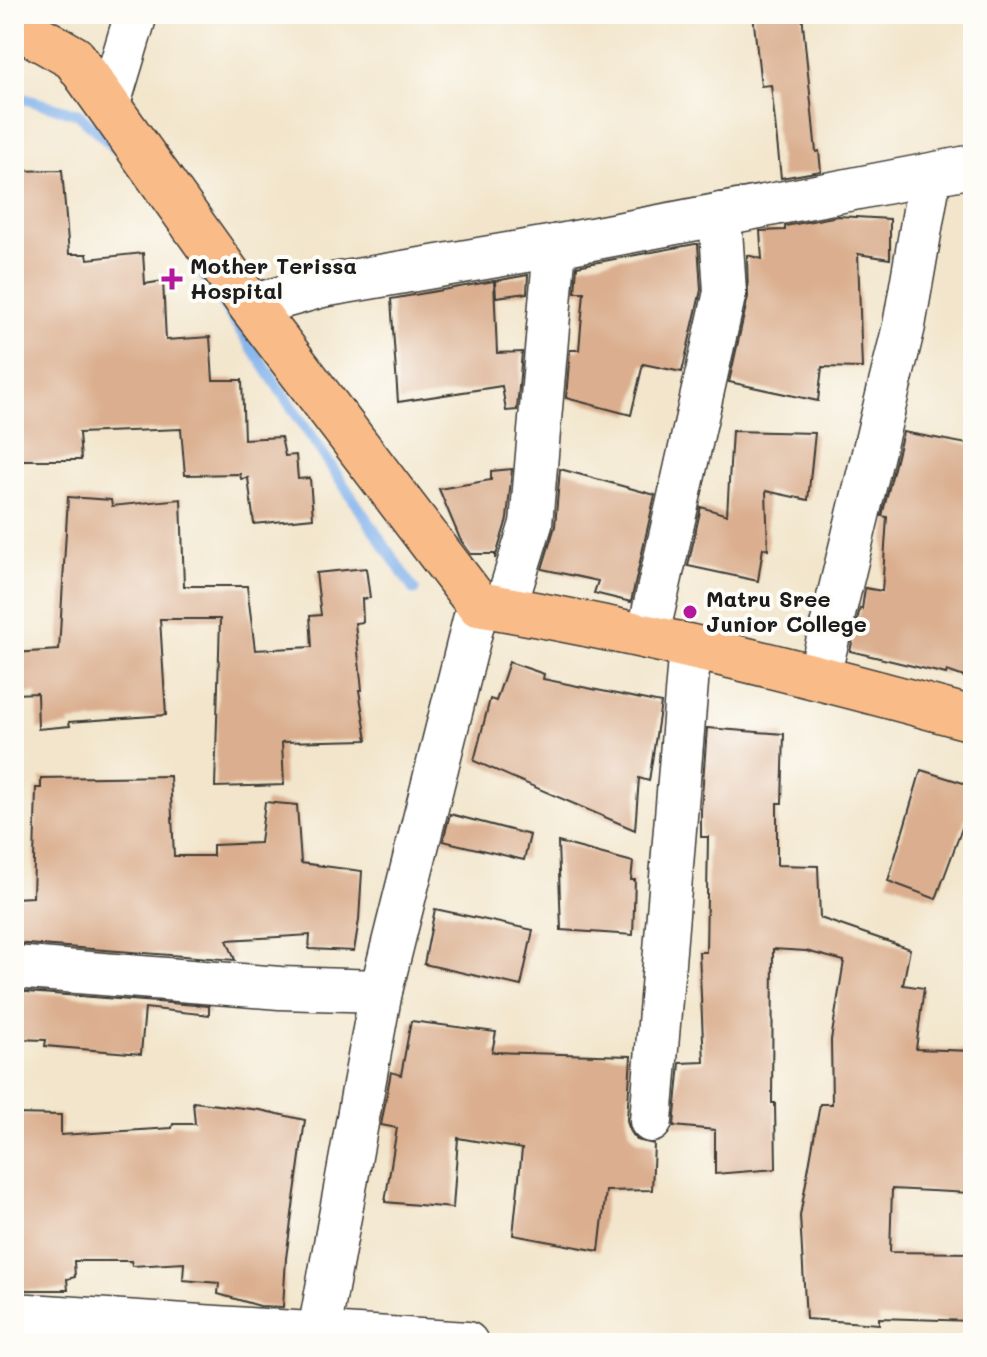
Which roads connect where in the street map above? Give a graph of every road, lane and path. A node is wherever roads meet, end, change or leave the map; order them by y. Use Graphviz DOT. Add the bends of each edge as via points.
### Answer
graph roads {
  1 [pos="136,14"];
  2 [pos="14,24"];
  3 [pos="14,57"];
  4 [pos="74,58"];
  5 [pos="109,104"];
  6 [pos="973,166"];
  7 [pos="930,176"];
  8 [pos="720,214"];
  9 [pos="555,246"];
  10 [pos="251,306"];
  11 [pos="491,606"];
  12 [pos="648,635"];
  13 [pos="690,646"];
  14 [pos="819,676"];
  15 [pos="973,719"];
  16 [pos="14,967"];
  17 [pos="381,991"];
  18 [pos="651,1121"];
  19 [pos="14,1314"];
  20 [pos="318,1339"];
  21 [pos="467,1343"];
  1 -- 5 [label="street"];
  2 -- 4 [label="main road"];
  3 -- 4 [label="main road"];
  4 -- 5 [label="main road"];
  5 -- 10 [label="main road"];
  6 -- 7 [label="street"];
  7 -- 8 [label="street"];
  7 -- 14 [label="street" via="904,326"];
  8 -- 9 [label="street"];
  8 -- 12 [label="street" via="725,292"];
  9 -- 10 [label="street" via="322,286"];
  9 -- 11 [label="street" via="531,524"];
  10 -- 11 [label="main road"];
  11 -- 12 [label="main road"];
  11 -- 17 [label="street"];
  12 -- 13 [label="main road"];
  13 -- 14 [label="main road"];
  13 -- 18 [label="street"];
  14 -- 15 [label="main road"];
  16 -- 17 [label="street"];
  17 -- 20 [label="street"];
  19 -- 20 [label="street"];
  20 -- 21 [label="street"];
}
